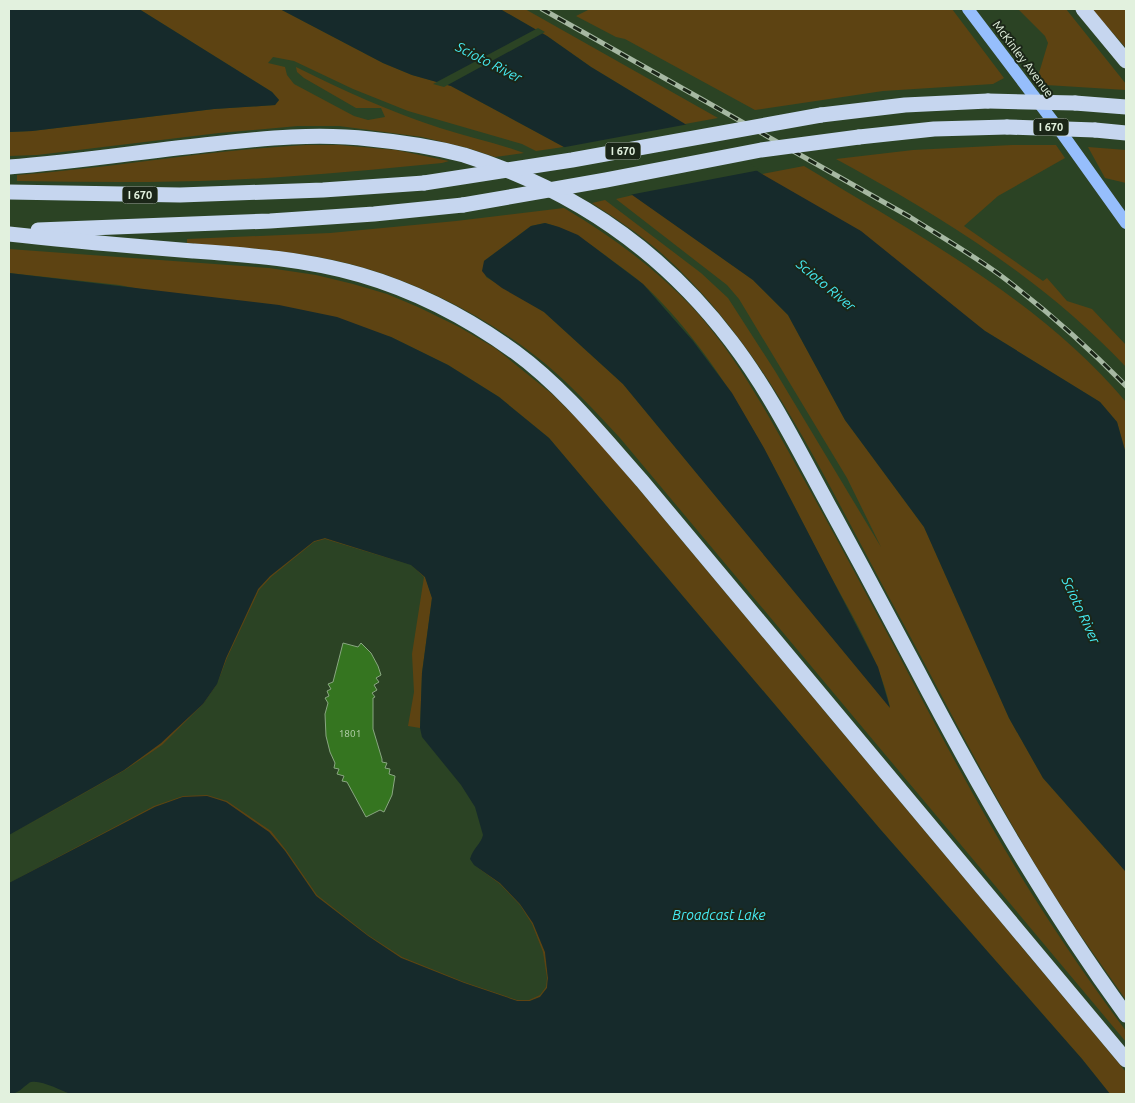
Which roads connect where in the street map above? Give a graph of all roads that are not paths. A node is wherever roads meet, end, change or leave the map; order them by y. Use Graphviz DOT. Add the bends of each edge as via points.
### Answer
graph roads {
  1 [pos="968,9"];
  2 [pos="1082,9"];
  3 [pos="1126,61"];
  4 [pos="1126,107"];
  5 [pos="1126,134"];
  6 [pos="9,167"];
  7 [pos="9,192"];
  8 [pos="1126,223"];
  9 [pos="9,233"];
  10 [pos="1126,1015"];
  11 [pos="1126,1060"];
  1 -- 8 [label="main road, McKinley Avenue"];
  2 -- 3 [label="highway"];
  4 -- 7 [label="highway, I 670, bridge" via="988,101 905,105 821,115 424,183 180,195"];
  5 -- 9 [label="highway, I 670, bridge" via="1007,126 934,129 761,150 463,205 270,221"];
  6 -- 10 [label="highway" via="258,139 368,139 460,154 522,176 584,206 633,241 695,298 732,342 770,399 1012,842 1042,893"];
  9 -- 11 [label="highway" via="259,256 360,275 414,294 470,322 516,353 556,387 629,466"];
}
